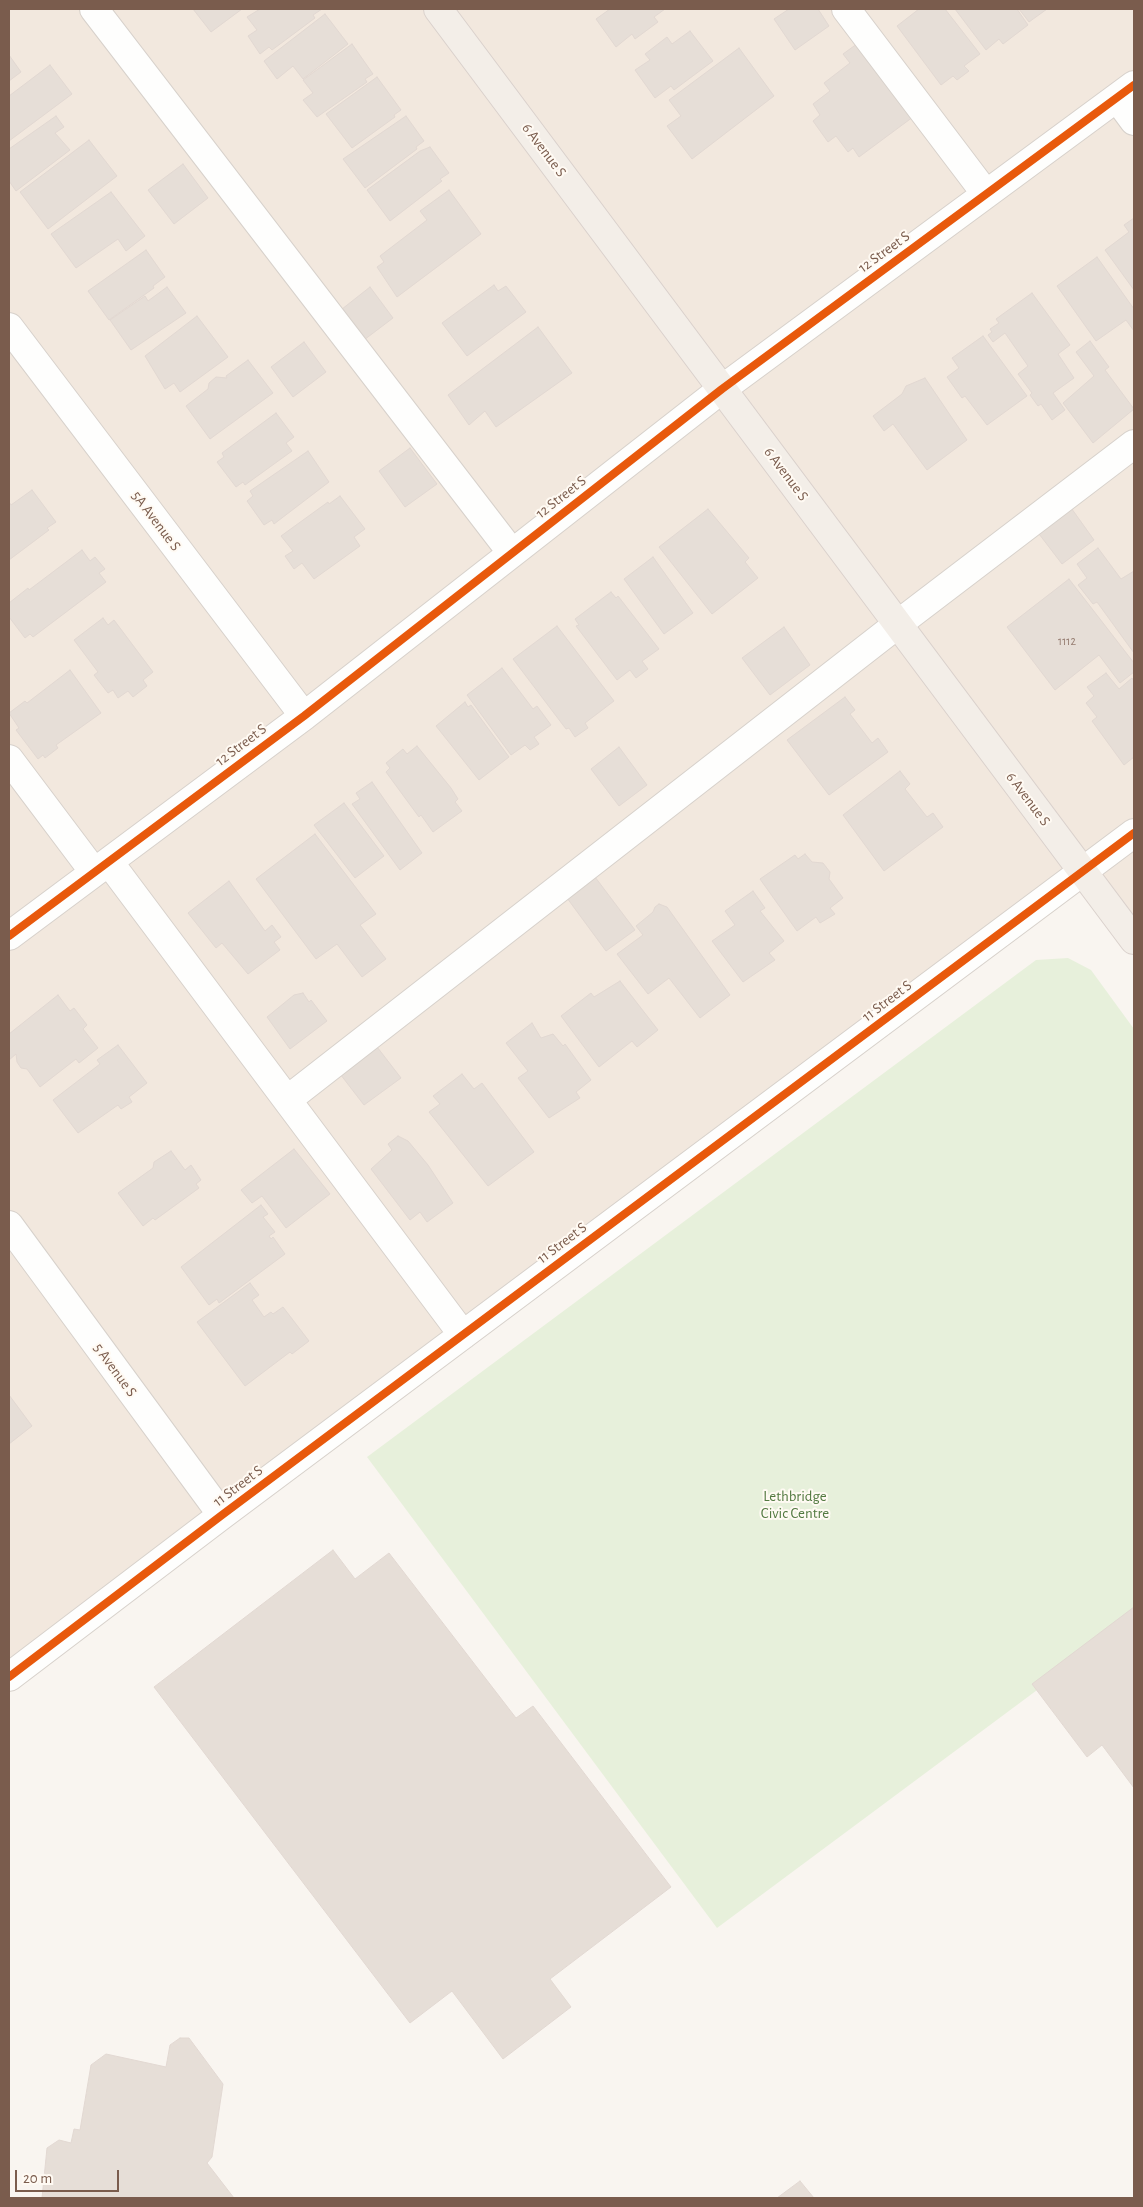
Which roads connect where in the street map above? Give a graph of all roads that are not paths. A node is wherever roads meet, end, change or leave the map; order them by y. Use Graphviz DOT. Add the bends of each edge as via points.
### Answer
graph roads {
  1 [pos="94,9"];
  2 [pos="438,9"];
  3 [pos="846,9"];
  4 [pos="1125,92"];
  5 [pos="1134,121"];
  6 [pos="986,194"];
  7 [pos="9,327"];
  8 [pos="722,389"];
  9 [pos="1134,444"];
  10 [pos="512,553"];
  11 [pos="898,624"];
  12 [pos="304,716"];
  13 [pos="9,759"];
  14 [pos="1134,833"];
  15 [pos="102,867"];
  16 [pos="1083,872"];
  17 [pos="9,936"];
  18 [pos="1134,940"];
  19 [pos="287,1100"];
  20 [pos="9,1225"];
  21 [pos="463,1335"];
  22 [pos="222,1515"];
  23 [pos="9,1677"];
  1 -- 10 [label="street"];
  2 -- 8 [label="main road, 6 Avenue S"];
  3 -- 6 [label="street"];
  4 -- 5 [label="street"];
  4 -- 6 [label="street, 12 Street S"];
  6 -- 8 [label="street, 12 Street S"];
  7 -- 12 [label="street, 5A Avenue S"];
  8 -- 10 [label="street, 12 Street S"];
  8 -- 11 [label="main road, 6 Avenue S"];
  9 -- 11 [label="street"];
  10 -- 12 [label="street, 12 Street S"];
  11 -- 16 [label="main road, 6 Avenue S"];
  11 -- 19 [label="street"];
  12 -- 15 [label="street, 12 Street S"];
  13 -- 15 [label="street"];
  14 -- 16 [label="street, 11 Street S"];
  15 -- 17 [label="street, 12 Street S"];
  15 -- 19 [label="street"];
  16 -- 18 [label="main road, 6 Avenue S"];
  16 -- 21 [label="street, 11 Street S"];
  19 -- 21 [label="street"];
  20 -- 22 [label="street, 5 Avenue S"];
  21 -- 22 [label="street, 11 Street S"];
  22 -- 23 [label="street, 11 Street S"];
}
